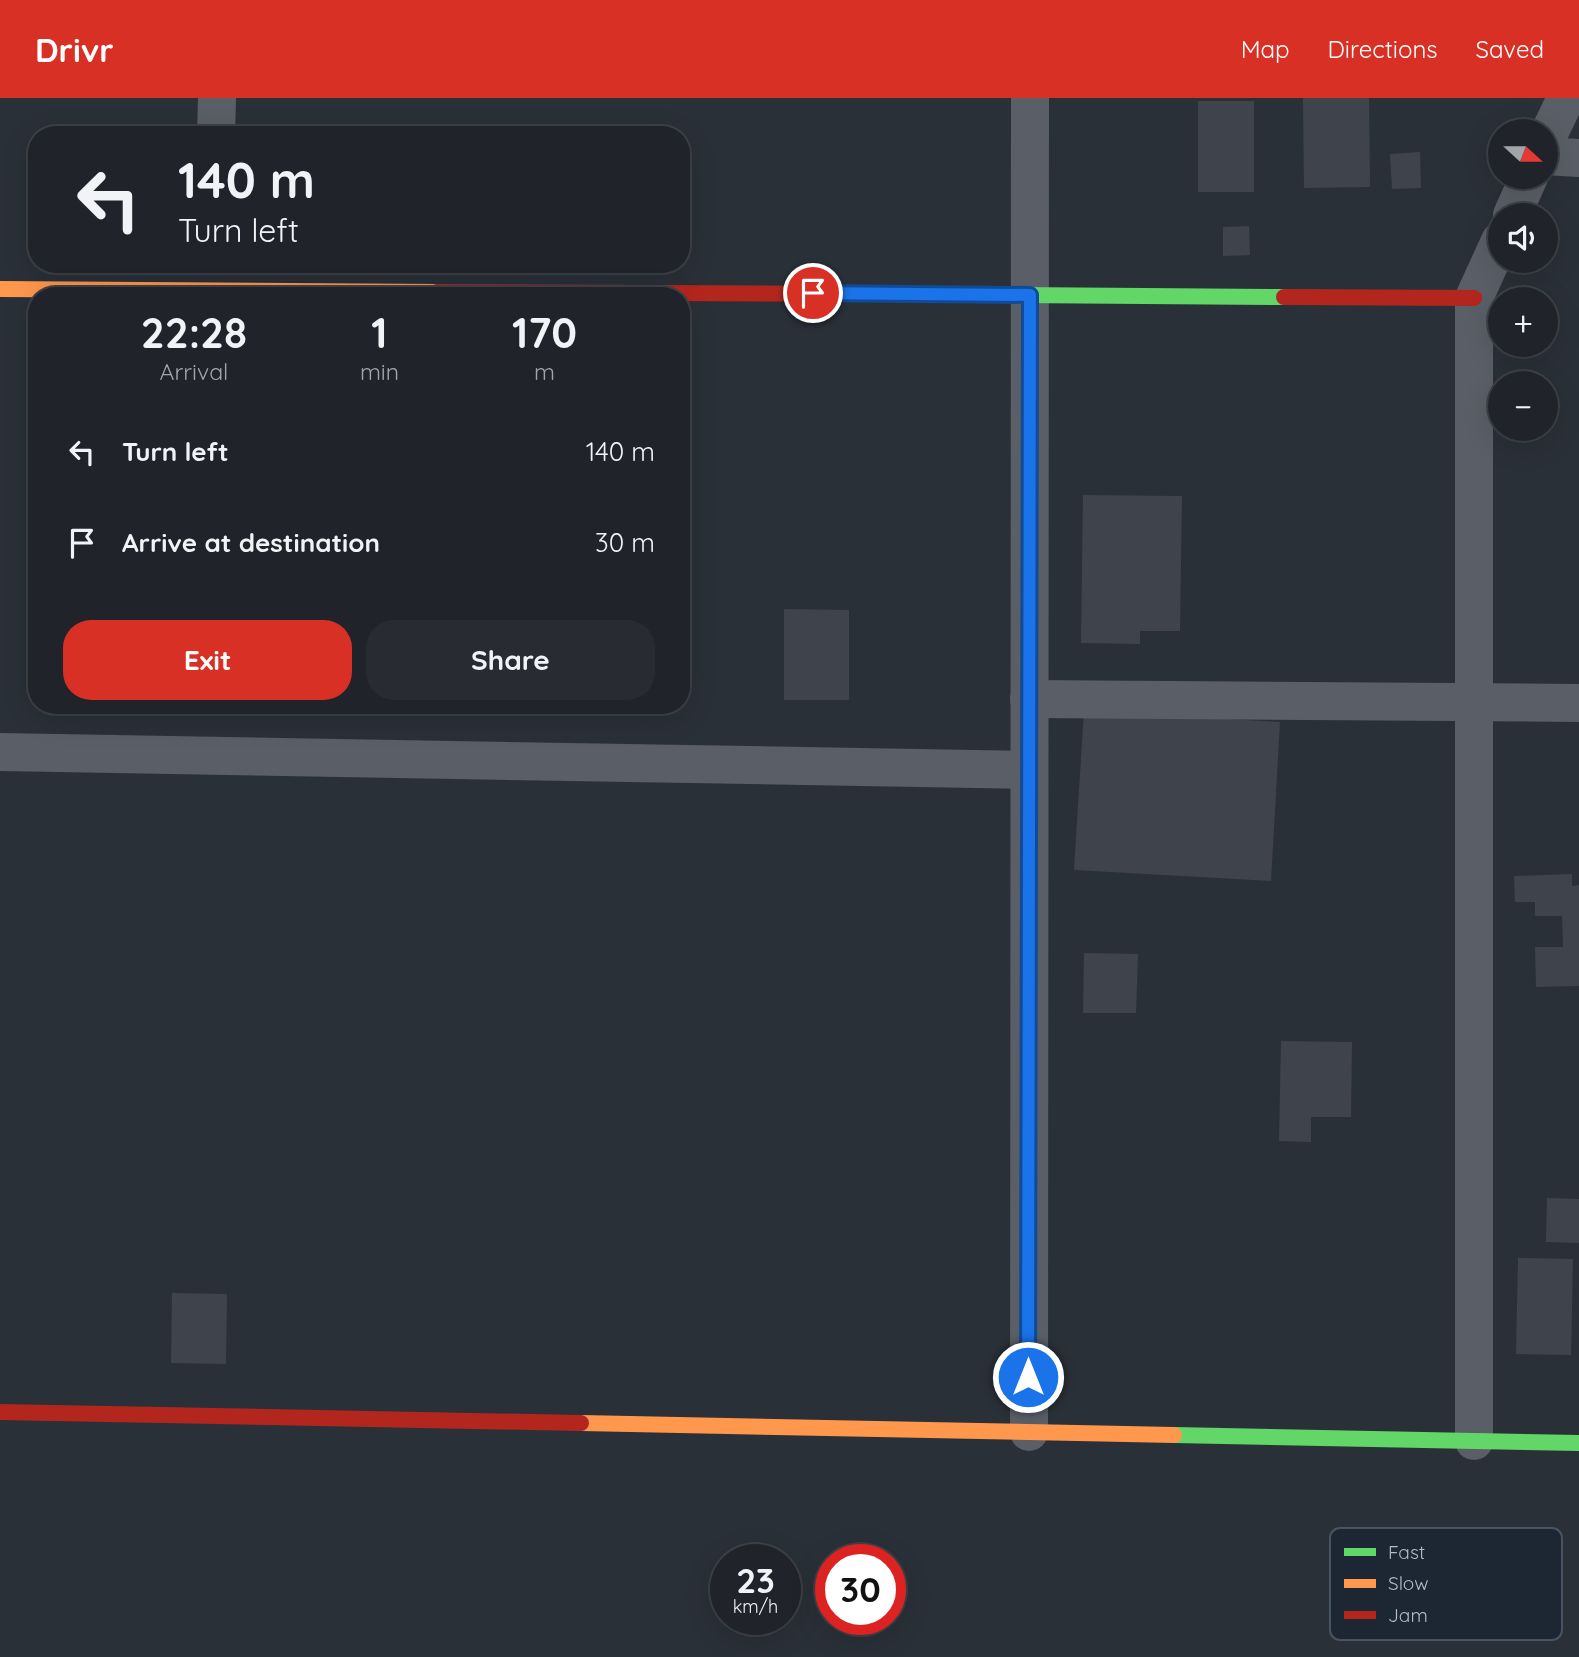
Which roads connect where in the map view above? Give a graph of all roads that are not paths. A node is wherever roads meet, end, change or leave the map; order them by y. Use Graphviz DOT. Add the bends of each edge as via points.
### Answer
graph roads {
  1 [pos="216,98"];
  2 [pos="1030,98"];
  3 [pos="1566,98"];
  4 [pos="1556,119"];
  5 [pos="216,126"];
  6 [pos="1558,157"];
  7 [pos="1579,158"];
  8 [pos="1488,267"];
  9 [pos="216,277"];
  10 [pos="28,287"];
  11 [pos="36,287"];
  12 [pos="668,287"];
  13 [pos="690,287"];
  14 [pos="0,289"];
  15 [pos="1030,295"];
  16 [pos="1474,298"];
  17 [pos="1029,699"];
  18 [pos="1476,702"];
  19 [pos="1579,704"];
  20 [pos="0,752"];
  21 [pos="1029,770"];
  22 [pos="0,1412"];
  23 [pos="1028,1432"];
  24 [pos="1474,1441"];
  25 [pos="1579,1443"];
  1 -- 5 [label="street"];
  2 -- 15 [label="street"];
  3 -- 4 [label="street"];
  6 -- 7 [label="street"];
  8 -- 16 [label="street"];
  9 -- 11 [label="street"];
  9 -- 12 [label="street"];
  10 -- 14 [label="street"];
  13 -- 15 [label="street"];
  15 -- 16 [label="street"];
  15 -- 17 [label="street"];
  16 -- 18 [label="street"];
  17 -- 18 [label="street"];
  17 -- 21 [label="street"];
  18 -- 19 [label="street"];
  18 -- 24 [label="street"];
  20 -- 21 [label="street"];
  21 -- 23 [label="street"];
  22 -- 23 [label="street"];
  23 -- 24 [label="street"];
  24 -- 25 [label="street"];
}
